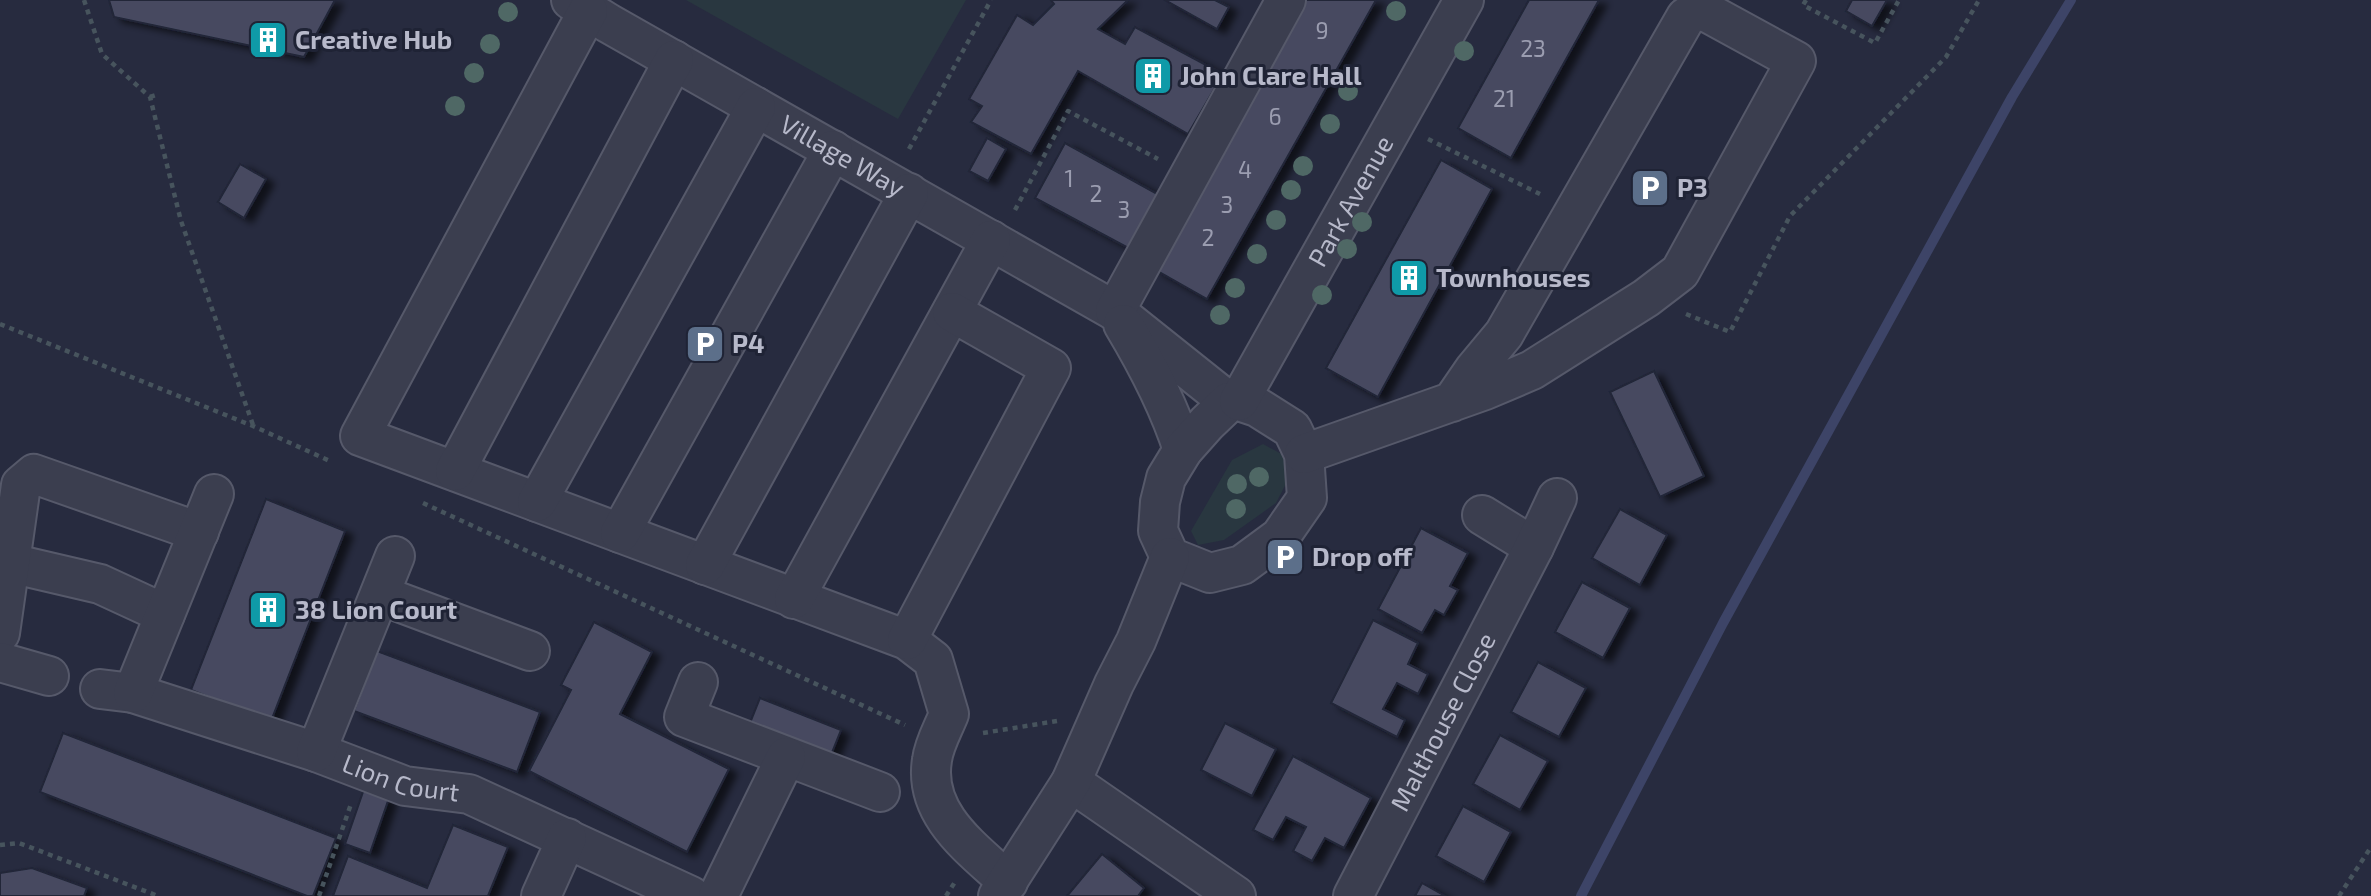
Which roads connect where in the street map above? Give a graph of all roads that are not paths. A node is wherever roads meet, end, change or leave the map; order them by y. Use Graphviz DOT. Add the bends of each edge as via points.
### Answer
graph roads {
  1 [pos="1286,0"];
  2 [pos="1464,0"];
  3 [pos="593,9"];
  4 [pos="674,60"];
  5 [pos="756,107"];
  6 [pos="833,150"];
  7 [pos="900,188"];
  8 [pos="991,240"];
  9 [pos="1115,311"];
  10 [pos="952,312"];
  11 [pos="1234,402"];
  12 [pos="1452,402"];
  13 [pos="1183,450"];
  14 [pos="1304,454"];
  15 [pos="455,471"];
  16 [pos="214,494"];
  17 [pos="1557,498"];
  18 [pos="537,502"];
  19 [pos="1482,515"];
  20 [pos="199,531"];
  21 [pos="620,533"];
  22 [pos="1534,547"];
  23 [pos="395,556"];
  24 [pos="1170,557"];
  25 [pos="10,563"];
  26 [pos="705,565"];
  27 [pos="380,595"];
  28 [pos="794,599"];
  29 [pos="165,614"];
  30 [pos="0,633"];
  31 [pos="907,640"];
  32 [pos="530,651"];
  33 [pos="0,662"];
  34 [pos="49,676"];
  35 [pos="698,682"];
  36 [pos="316,752"];
  37 [pos="786,757"];
  38 [pos="1071,782"];
  39 [pos="880,792"];
  40 [pos="567,838"];
  41 [pos="1003,889"];
  42 [pos="541,896"];
  43 [pos="691,896"];
  44 [pos="718,896"];
  45 [pos="1236,896"];
  46 [pos="1353,896"];
  1 -- 9 [label="street"];
  2 -- 11 [label="street, Park Avenue"];
  3 -- 4 [label="street, Village Way"];
  3 -- 15 [label="street" via="360,436"];
  4 -- 5 [label="street, Village Way"];
  4 -- 15 [label="street"];
  5 -- 6 [label="street, Village Way"];
  5 -- 18 [label="street"];
  6 -- 7 [label="street, Village Way"];
  6 -- 21 [label="street"];
  7 -- 8 [label="street, Village Way"];
  7 -- 26 [label="street"];
  8 -- 9 [label="street, Village Way"];
  8 -- 10 [label="street"];
  9 -- 11 [label="street, Village Way"];
  9 -- 13 [label="street" via="1140,352"];
  10 -- 28 [label="street"];
  10 -- 31 [label="street" via="1051,368"];
  11 -- 13 [label="street"];
  11 -- 14 [label="street" via="1257,407 1292,429"];
  12 -- 12 [label="street" via="1504,334 1686,17 1701,9 1796,61 1680,272 1532,370"];
  12 -- 14 [label="street"];
  13 -- 24 [label="street" via="1166,478 1160,502 1158,531"];
  14 -- 24 [label="street" via="1307,498 1280,537 1242,565 1210,573"];
  15 -- 18 [label="street"];
  16 -- 20 [label="street"];
  17 -- 22 [label="street, Malthouse Close"];
  18 -- 21 [label="street"];
  19 -- 22 [label="street"];
  20 -- 25 [label="street" via="34,474 21,485"];
  20 -- 29 [label="street"];
  21 -- 26 [label="street"];
  22 -- 46 [label="street, Malthouse Close"];
  23 -- 27 [label="street"];
  24 -- 38 [label="street"];
  25 -- 29 [label="street" via="100,584"];
  25 -- 30 [label="street"];
  26 -- 28 [label="street"];
  27 -- 32 [label="street"];
  27 -- 36 [label="street"];
  28 -- 31 [label="street"];
  29 -- 36 [label="street, Lion Court" via="116,691"];
  31 -- 41 [label="street" via="933,660 949,714 931,761 938,804 948,826 975,851"];
  33 -- 34 [label="street"];
  35 -- 37 [label="street" via="684,717"];
  36 -- 40 [label="street, Lion Court" via="405,786 469,794"];
  37 -- 39 [label="street"];
  37 -- 44 [label="street"];
  38 -- 41 [label="street"];
  38 -- 45 [label="street"];
  40 -- 42 [label="street"];
  40 -- 43 [label="street, Lion Court"];
}
